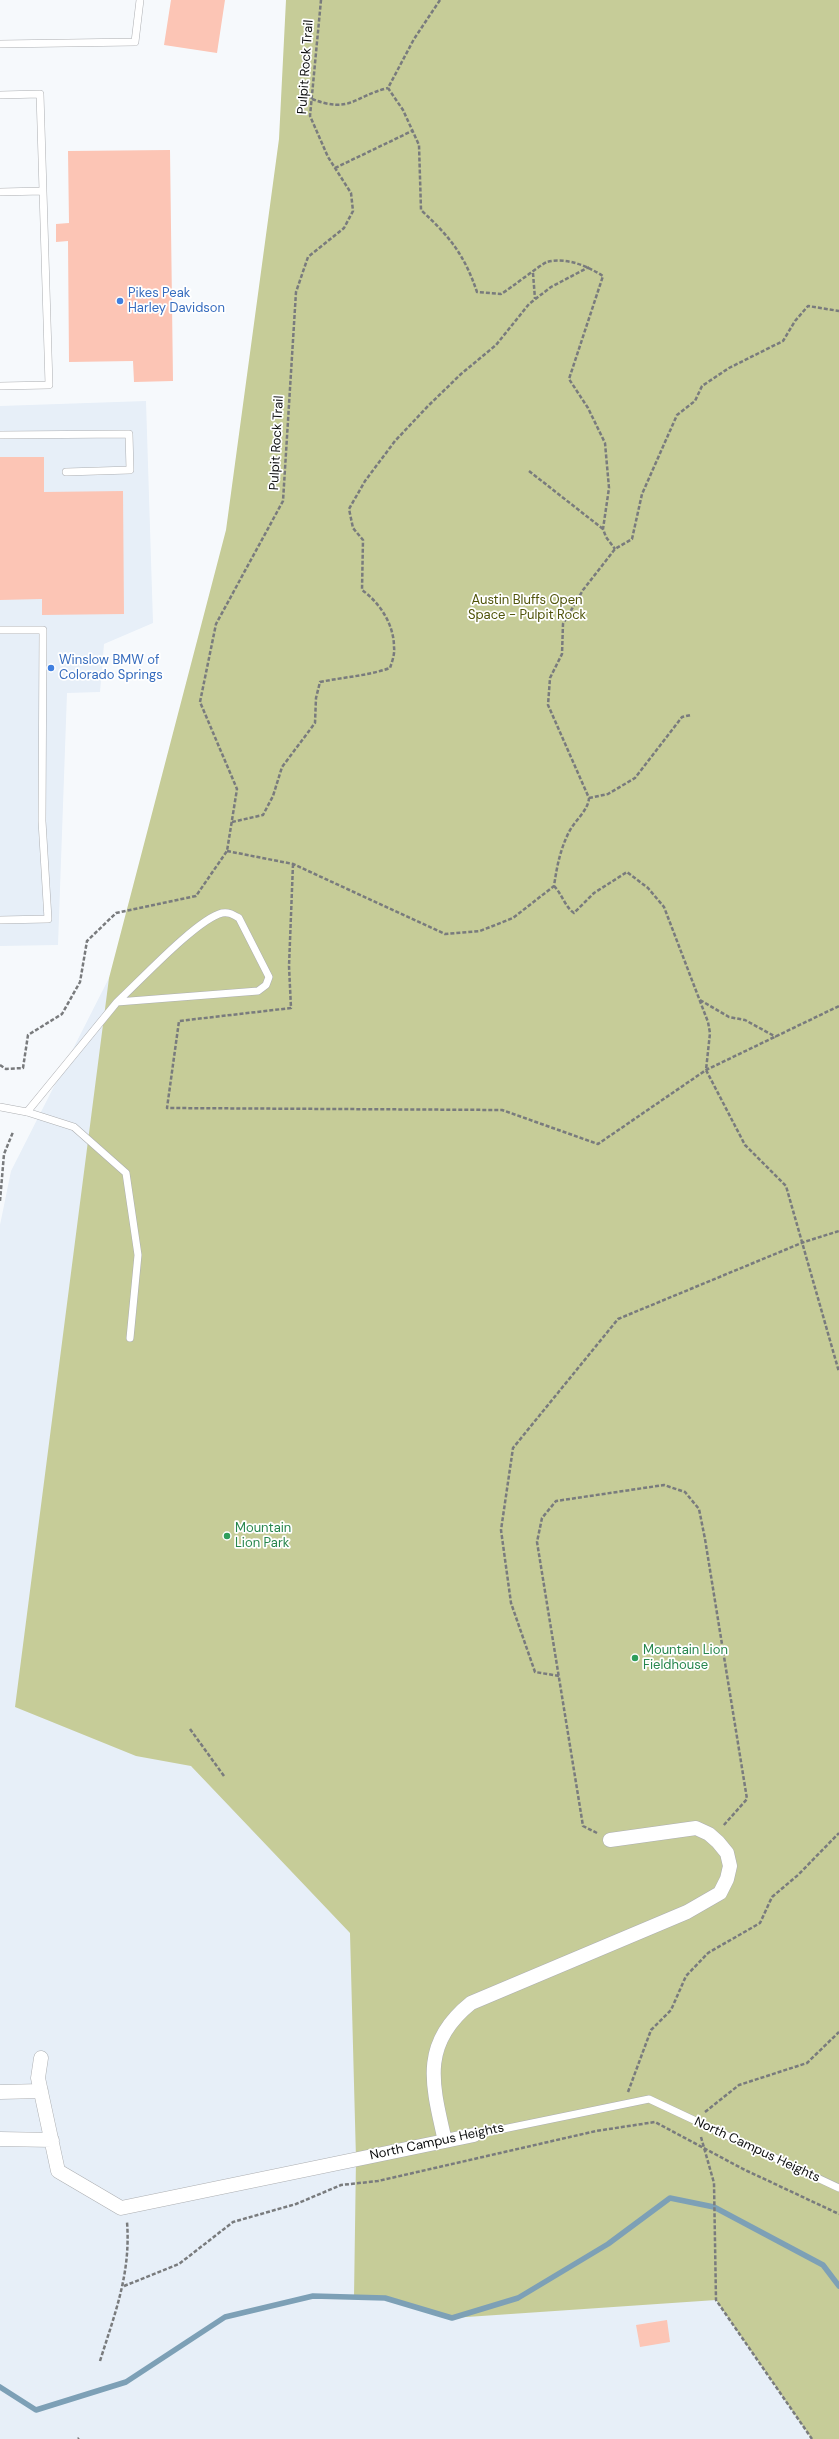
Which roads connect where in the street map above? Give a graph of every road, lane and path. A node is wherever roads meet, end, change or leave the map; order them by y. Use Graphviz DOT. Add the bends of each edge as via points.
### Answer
graph roads {
  1 [pos="140,0"];
  2 [pos="321,0"];
  3 [pos="440,0"];
  4 [pos="0,44"];
  5 [pos="388,88"];
  6 [pos="0,95"];
  7 [pos="312,100"];
  8 [pos="412,131"];
  9 [pos="335,168"];
  10 [pos="43,191"];
  11 [pos="0,192"];
  12 [pos="589,267"];
  13 [pos="532,273"];
  14 [pos="536,299"];
  15 [pos="839,311"];
  16 [pos="0,386"];
  17 [pos="0,435"];
  18 [pos="529,471"];
  19 [pos="66,472"];
  20 [pos="603,529"];
  21 [pos="615,549"];
  22 [pos="0,630"];
  23 [pos="691,715"];
  24 [pos="589,798"];
  25 [pos="232,822"];
  26 [pos="227,851"];
  27 [pos="554,886"];
  28 [pos="0,920"];
  29 [pos="700,999"];
  30 [pos="117,1002"];
  31 [pos="839,1006"];
  32 [pos="776,1037"];
  33 [pos="0,1065"];
  34 [pos="706,1070"];
  35 [pos="0,1107"];
  36 [pos="167,1108"];
  37 [pos="27,1112"];
  38 [pos="12,1132"];
  39 [pos="0,1201"];
  40 [pos="839,1231"];
  41 [pos="804,1242"];
  42 [pos="130,1338"];
  43 [pos="839,1372"];
  44 [pos="559,1676"];
  45 [pos="190,1729"];
  46 [pos="224,1776"];
  47 [pos="839,1833"];
  48 [pos="710,1834"];
  49 [pos="610,1840"];
  50 [pos="839,2032"];
  51 [pos="41,2058"];
  52 [pos="41,2091"];
  53 [pos="0,2092"];
  54 [pos="628,2092"];
  55 [pos="696,2121"];
  56 [pos="474,2135"];
  57 [pos="0,2140"];
  58 [pos="52,2140"];
  59 [pos="445,2140"];
  60 [pos="704,2148"];
  61 [pos="839,2188"];
  62 [pos="839,2214"];
  63 [pos="126,2217"];
  64 [pos="124,2286"];
  65 [pos="100,2361"];
  66 [pos="812,2439"];
  1 -- 4 [label="lane" via="135,42"];
  2 -- 7 [label="path, Pulpit Rock Trail"];
  3 -- 5 [label="path" via="414,39"];
  5 -- 7 [label="path" via="372,92 357,102 342,106"];
  5 -- 8 [label="path" via="403,110"];
  6 -- 10 [label="lane" via="40,94"];
  7 -- 9 [label="path, Pulpit Rock Trail" via="310,116"];
  8 -- 9 [label="path"];
  8 -- 13 [label="path" via="420,145 421,210 447,234 468,266 477,292 501,294"];
  9 -- 25 [label="path, Pulpit Rock Trail" via="351,193 353,210 344,228 308,257 296,292 284,501 216,624 200,702 237,788"];
  10 -- 11 [label="lane"];
  10 -- 16 [label="lane" via="49,385"];
  12 -- 13 [label="path" via="569,261 546,262"];
  12 -- 14 [label="path" via="551,287"];
  12 -- 20 [label="path" via="603,276 569,379 588,408 605,443 609,488"];
  13 -- 14 [label="path"];
  14 -- 25 [label="path" via="496,345 461,374 395,441 365,480 349,508 353,528 363,540 362,590 376,600 391,628 394,647 390,668 370,675 320,682 316,698 315,723 282,767 273,796 263,815"];
  15 -- 21 [label="path" via="808,306 783,341 729,368 702,386 695,400 677,415 659,454 642,494 632,539"];
  17 -- 19 [label="lane" via="129,434 130,470"];
  18 -- 20 [label="path"];
  20 -- 21 [label="path"];
  21 -- 24 [label="path" via="583,590 563,624 562,654 550,678 548,705"];
  22 -- 28 [label="lane" via="43,630 42,821 48,919"];
  23 -- 24 [label="path" via="682,717 635,778 608,794"];
  24 -- 27 [label="path" via="589,804 569,831 558,859"];
  25 -- 26 [label="path, Pulpit Rock Trail"];
  26 -- 27 [label="path" via="293,864 445,934 480,931 513,918"];
  26 -- 33 [label="path, Pulpit Rock Trail" via="196,896 116,913 87,941 80,982 62,1014 28,1035 22,1068 6,1069"];
  27 -- 29 [label="path" via="569,910 574,913 594,893 627,872 648,888 664,907"];
  29 -- 32 [label="path" via="729,1017 745,1020"];
  29 -- 34 [label="path" via="710,1033"];
  30 -- 30 [label="lane" via="258,991 266,985 269,977 239,918 229,912 220,914 192,932"];
  30 -- 37 [label="lane"];
  31 -- 32 [label="path"];
  32 -- 34 [label="path"];
  34 -- 36 [label="path" via="598,1144 502,1110"];
  34 -- 41 [label="path" via="745,1145 786,1186"];
  35 -- 37 [label="lane"];
  37 -- 42 [label="lane" via="74,1127 126,1173 138,1255"];
  38 -- 39 [label="path" via="4,1154"];
  40 -- 41 [label="path"];
  41 -- 43 [label="path"];
  41 -- 44 [label="path" via="618,1319 513,1448 502,1530 510,1603 536,1672"];
  44 -- 48 [label="path" via="537,1542 542,1518 556,1501 664,1485 685,1492 699,1509 747,1799 726,1824"];
  44 -- 49 [label="path" via="583,1826"];
  45 -- 46 [label="path"];
  47 -- 54 [label="path" via="798,1875 772,1896 760,1923 708,1953 686,1976 670,2010 651,2030"];
  48 -- 49 [label="street" via="696,1828"];
  48 -- 59 [label="street" via="727,1853 730,1866 720,1893 687,1912 471,2003 446,2027 433,2060 433,2082"];
  50 -- 55 [label="path" via="807,2063 739,2085 710,2106"];
  51 -- 52 [label="street, North Campus Heights" via="38,2078"];
  52 -- 53 [label="street"];
  52 -- 58 [label="street, North Campus Heights"];
  55 -- 56 [label="lane, North Campus Heights" via="649,2099"];
  55 -- 60 [label="path"];
  55 -- 61 [label="lane, North Campus Heights"];
  56 -- 59 [label="street, North Campus Heights"];
  57 -- 58 [label="street"];
  58 -- 59 [label="street, North Campus Heights" via="58,2172 121,2208"];
  60 -- 62 [label="path"];
  60 -- 64 [label="path" via="655,2122 596,2131 378,2181 341,2185 296,2204 233,2222 179,2264"];
  60 -- 66 [label="path" via="714,2183 716,2300"];
  63 -- 64 [label="path" via="129,2248"];
  64 -- 65 [label="path"];
}
